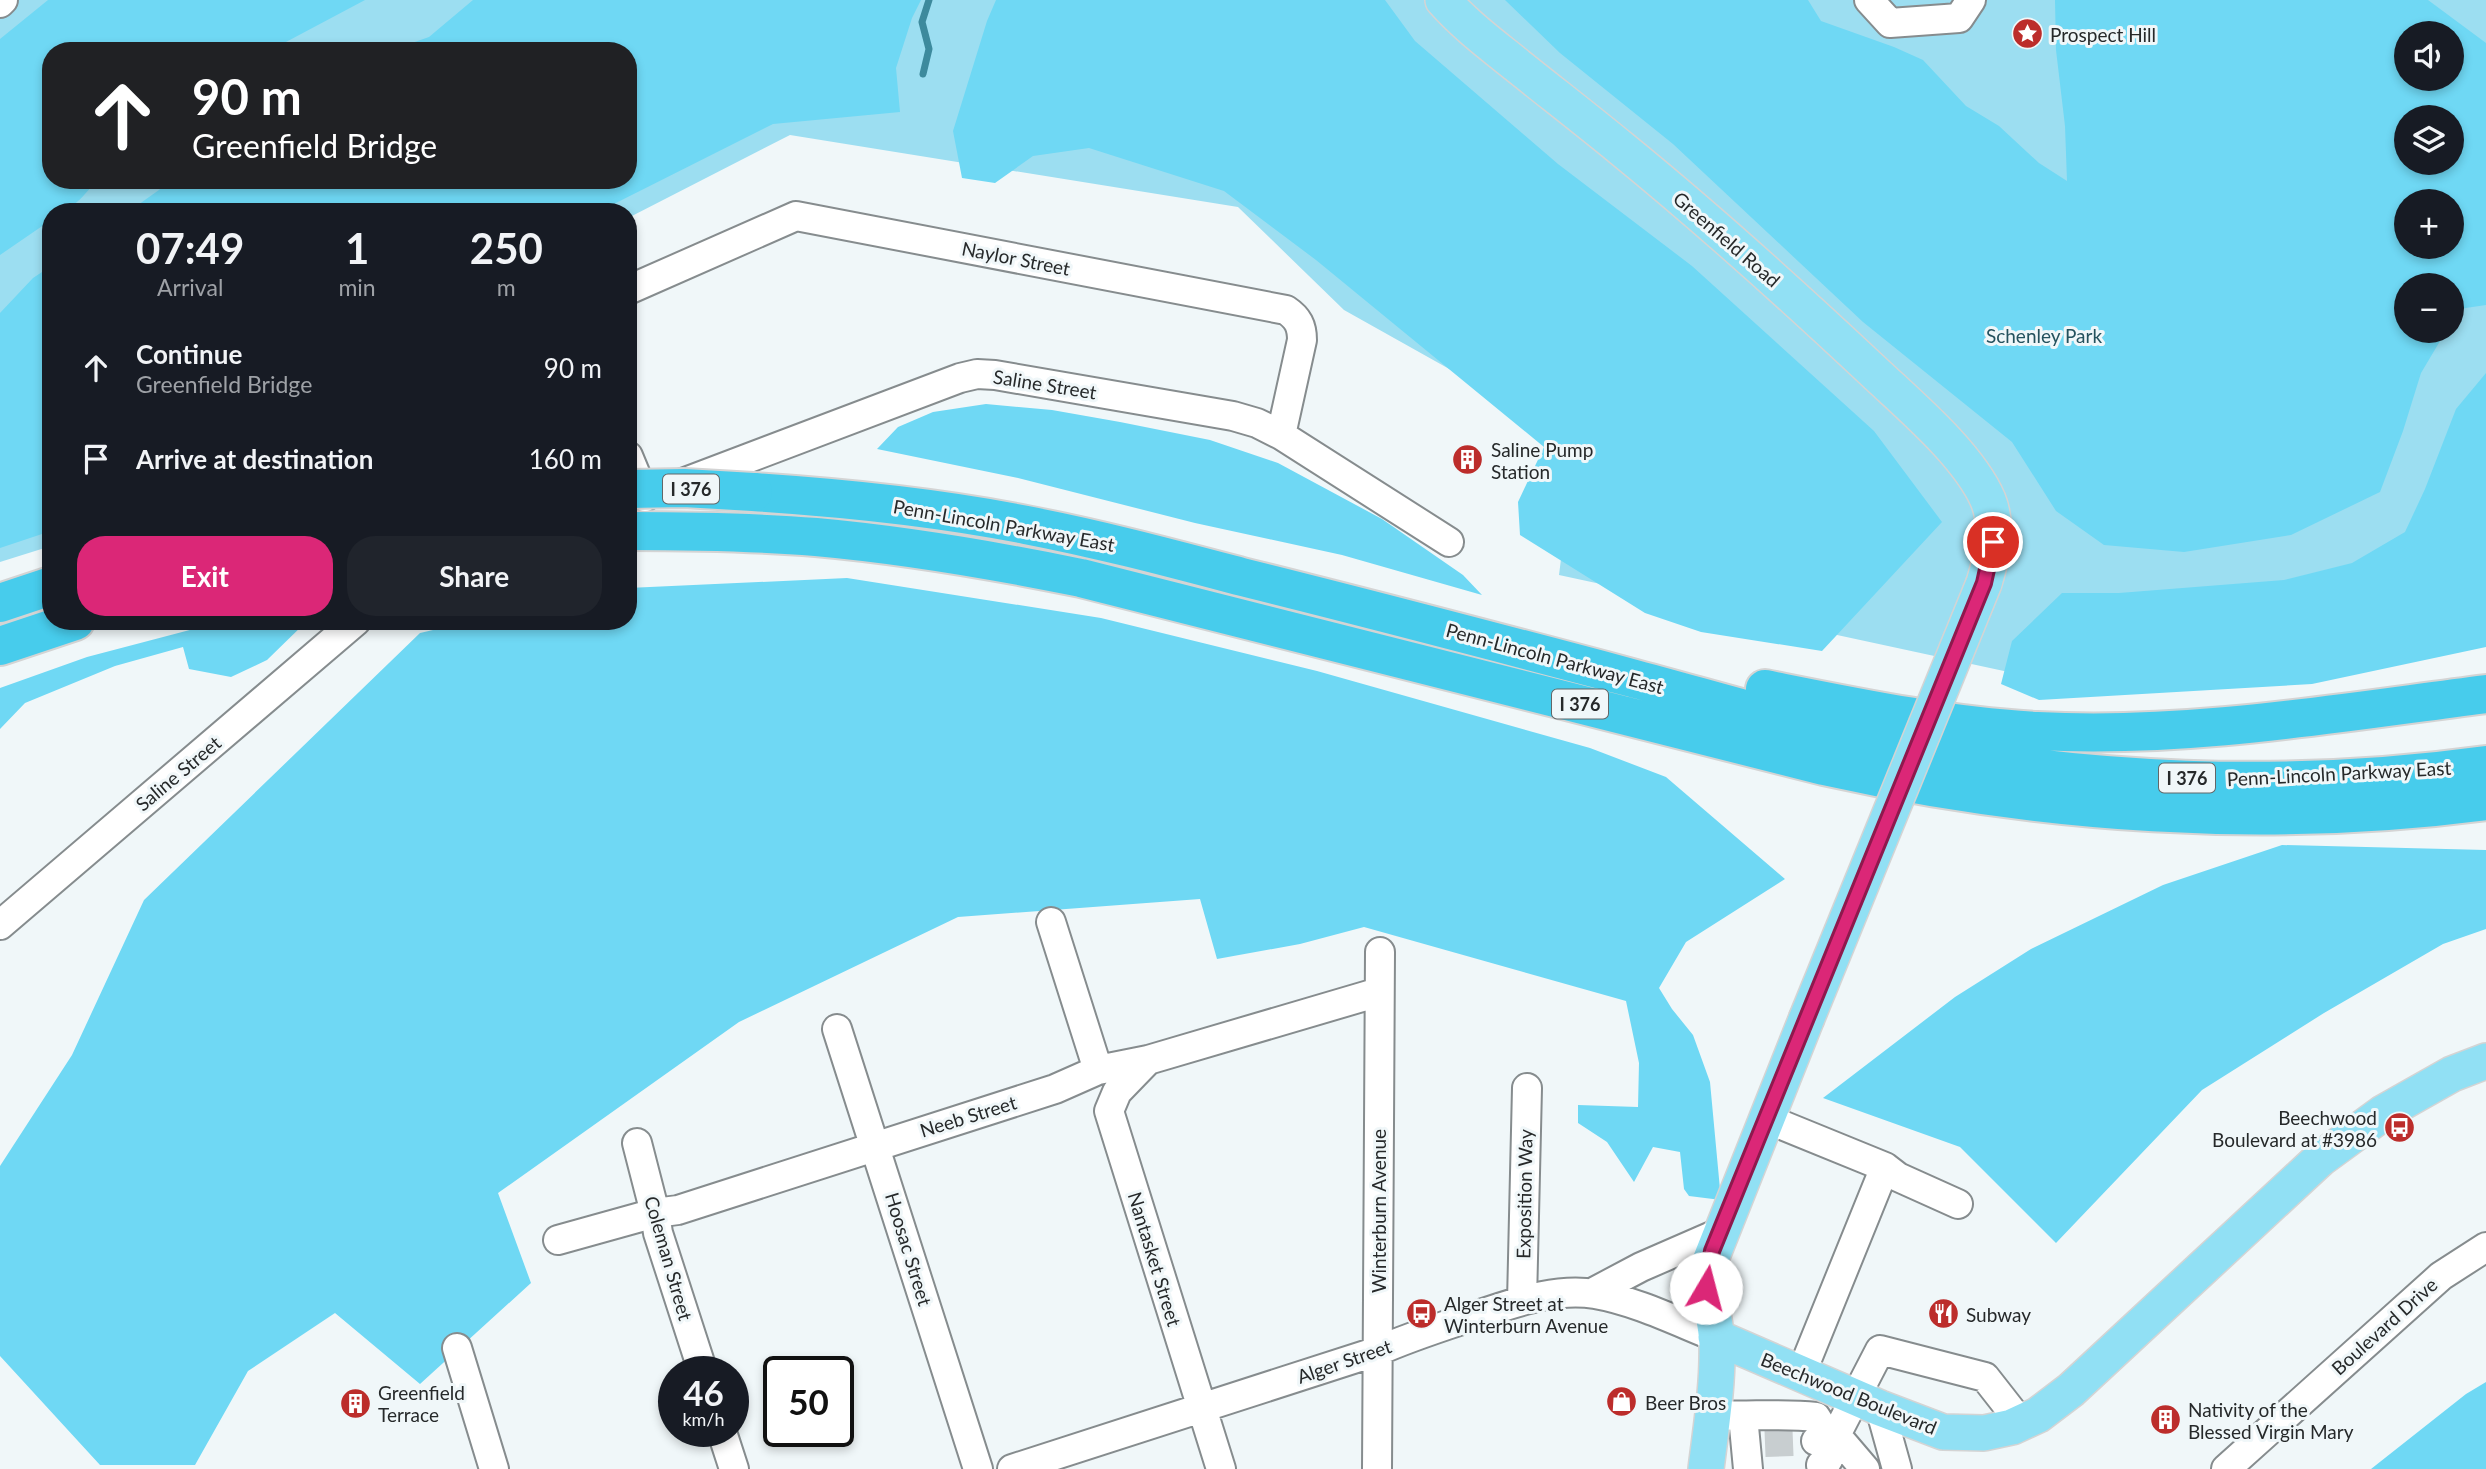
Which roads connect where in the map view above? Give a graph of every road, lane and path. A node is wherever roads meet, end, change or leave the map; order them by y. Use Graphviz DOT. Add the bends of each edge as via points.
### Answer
graph roads {
  1 [pos="1443,0"];
  2 [pos="1869,0"];
  3 [pos="1971,0"];
  4 [pos="637,286"];
  5 [pos="1281,435"];
  6 [pos="637,495"];
  7 [pos="637,496"];
  8 [pos="637,531"];
  9 [pos="1448,542"];
  10 [pos="42,589"];
  11 [pos="0,603"];
  12 [pos="1409,619"];
  13 [pos="48,630"];
  14 [pos="345,630"];
  15 [pos="0,646"];
  16 [pos="2486,694"];
  17 [pos="2486,765"];
  18 [pos="2486,801"];
  19 [pos="1051,922"];
  20 [pos="0,925"];
  21 [pos="1380,952"];
  22 [pos="1379,992"];
  23 [pos="837,1029"];
  24 [pos="1148,1060"];
  25 [pos="2486,1061"];
  26 [pos="1098,1070"];
  27 [pos="1527,1088"];
  28 [pos="1767,1119"];
  29 [pos="637,1143"];
  30 [pos="876,1145"];
  31 [pos="1885,1167"];
  32 [pos="1958,1204"];
  33 [pos="655,1213"];
  34 [pos="1719,1233"];
  35 [pos="558,1240"];
  36 [pos="2486,1247"];
  37 [pos="1592,1293"];
  38 [pos="1521,1301"];
  39 [pos="1716,1338"];
  40 [pos="457,1349"];
  41 [pos="1378,1351"];
  42 [pos="698,1356"];
  43 [pos="1801,1374"];
  44 [pos="1868,1403"];
  45 [pos="1201,1407"];
  46 [pos="2021,1423"];
  47 [pos="1742,1437"];
  48 [pos="1826,1445"];
  49 [pos="727,1447"];
  50 [pos="494,1469"];
  51 [pos="734,1469"];
  52 [pos="978,1469"];
  53 [pos="1012,1469"];
  54 [pos="1221,1469"];
  55 [pos="1377,1469"];
  56 [pos="1706,1469"];
  57 [pos="1865,1469"];
  58 [pos="1897,1469"];
  59 [pos="2226,1469"];
  1 -- 28 [label="main road, Greenfield Road, bridge" via="1475,32 1625,152 1812,314 1950,447 1988,501 1993,542 1984,583"];
  2 -- 3 [label="street" via="1890,23 1959,18"];
  4 -- 5 [label="street, Naylor Street" via="796,216 1286,310 1296,317 1302,340"];
  5 -- 6 [label="street, Saline Street" via="1233,416 977,374"];
  5 -- 9 [label="street, Saline Street"];
  7 -- 12 [label="highway, Penn-Lincoln Parkway East / I 376, bridge" via="684,488 754,492 889,503 1023,524"];
  8 -- 18 [label="highway, Penn-Lincoln Parkway East / I 376" via="816,537 949,553 1081,578 1824,766 1941,790 2060,805 2229,814 2361,812"];
  10 -- 11 [label="highway"];
  12 -- 16 [label="highway" via="1878,712 2039,731 2220,727"];
  12 -- 17 [label="highway, Penn-Lincoln Parkway East / I 376" via="1832,732 2005,763 2123,775 2242,780 2359,777"];
  13 -- 15 [label="highway"];
  14 -- 20 [label="street, Saline Street"];
  19 -- 26 [label="street"];
  21 -- 22 [label="street, Winterburn Avenue"];
  22 -- 24 [label="street, Neeb Street"];
  22 -- 41 [label="street, Winterburn Avenue"];
  23 -- 30 [label="street, Hoosac Street"];
  24 -- 26 [label="street, Neeb Street"];
  24 -- 45 [label="street, Nantasket Street" via="1117,1092 1109,1111"];
  25 -- 46 [label="main road, Beechwood Boulevard" via="2452,1074 2383,1113 2320,1159 2071,1390"];
  26 -- 30 [label="street, Neeb Street" via="1055,1089"];
  27 -- 38 [label="street, Exposition Way"];
  28 -- 31 [label="street"];
  28 -- 34 [label="main road"];
  29 -- 33 [label="street, Coleman Street"];
  30 -- 33 [label="street, Neeb Street" via="678,1210"];
  30 -- 52 [label="street, Hoosac Street"];
  31 -- 32 [label="street"];
  31 -- 43 [label="street"];
  33 -- 35 [label="street, Neeb Street"];
  33 -- 42 [label="street, Coleman Street"];
  34 -- 37 [label="street"];
  34 -- 39 [label="main road" via="1706,1288"];
  36 -- 59 [label="street, Boulevard Drive" via="2441,1276"];
  37 -- 38 [label="street, Alger Street"];
  37 -- 39 [label="street, Alger Street"];
  38 -- 41 [label="street, Alger Street"];
  39 -- 43 [label="main road, Beechwood Boulevard"];
  39 -- 47 [label="main road" via="1717,1369"];
  40 -- 50 [label="street"];
  41 -- 45 [label="street, Alger Street"];
  41 -- 55 [label="street, Winterburn Avenue"];
  43 -- 44 [label="main road, Beechwood Boulevard"];
  44 -- 46 [label="main road, Beechwood Boulevard" via="1943,1432 1984,1433"];
  44 -- 46 [label="street" via="1880,1350 1985,1377"];
  44 -- 48 [label="street"];
  44 -- 58 [label="street"];
  45 -- 53 [label="street, Alger Street"];
  45 -- 54 [label="street, Nantasket Street"];
  47 -- 48 [label="street" via="1785,1414 1815,1417"];
  47 -- 56 [label="main road"];
  48 -- 57 [label="street"];
  49 -- 51 [label="street"];
}
